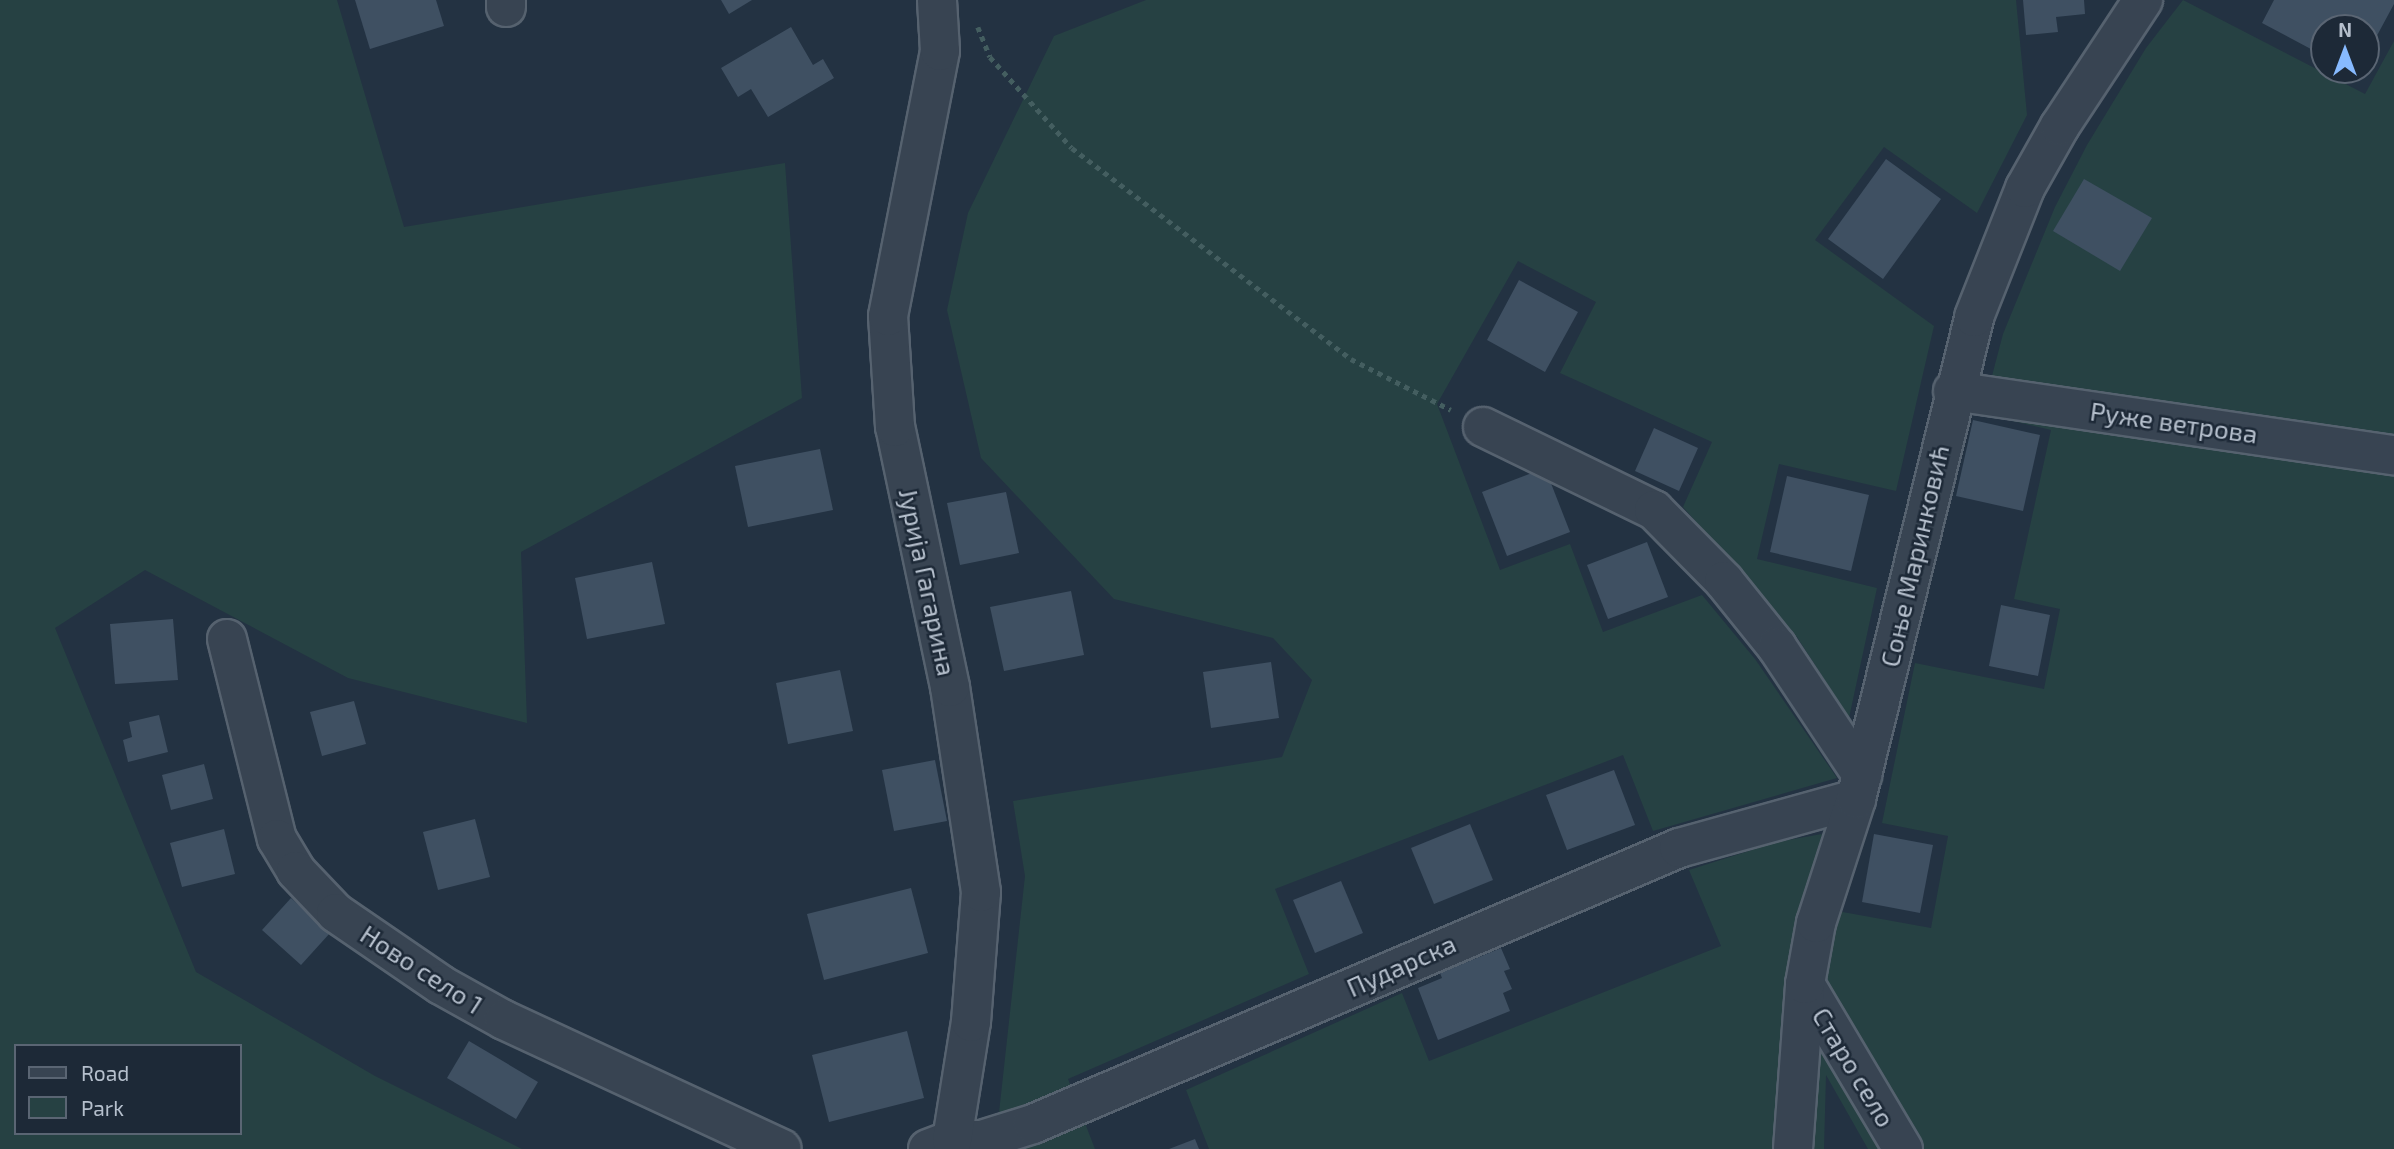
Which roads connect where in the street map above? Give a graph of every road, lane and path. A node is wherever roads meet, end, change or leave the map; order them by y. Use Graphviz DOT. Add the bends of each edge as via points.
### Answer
graph roads {
  1 [pos="937,0"];
  2 [pos="2143,0"];
  3 [pos="976,22"];
  4 [pos="1953,391"];
  5 [pos="1483,427"];
  6 [pos="2394,455"];
  7 [pos="227,639"];
  8 [pos="1859,787"];
  9 [pos="1805,984"];
  10 [pos="940,1145"];
  11 [pos="782,1149"];
  12 [pos="1793,1149"];
  13 [pos="1903,1149"];
  1 -- 10 [label="street, Јурија Гагарина" via="940,51 888,316 895,427 950,687 981,892 971,1022"];
  2 -- 4 [label="street, Соње Маринковић" via="2060,125 2025,188 1974,317"];
  3 -- 5 [label="path" via="990,57 1072,148 1351,359"];
  4 -- 6 [label="street, Руже ветрова"];
  4 -- 8 [label="street, Соње Маринковић"];
  5 -- 8 [label="street" via="1654,510 1724,581 1776,646"];
  7 -- 11 [label="street, Ново село 1" via="277,839 296,871 336,913 441,985 504,1020"];
  8 -- 9 [label="street, Соње Маринковић" via="1816,923"];
  8 -- 10 [label="street, Пударска" via="1679,848 1044,1120 982,1140"];
  9 -- 12 [label="street, Соње Маринковић"];
  9 -- 13 [label="street, Старо село"];
}
